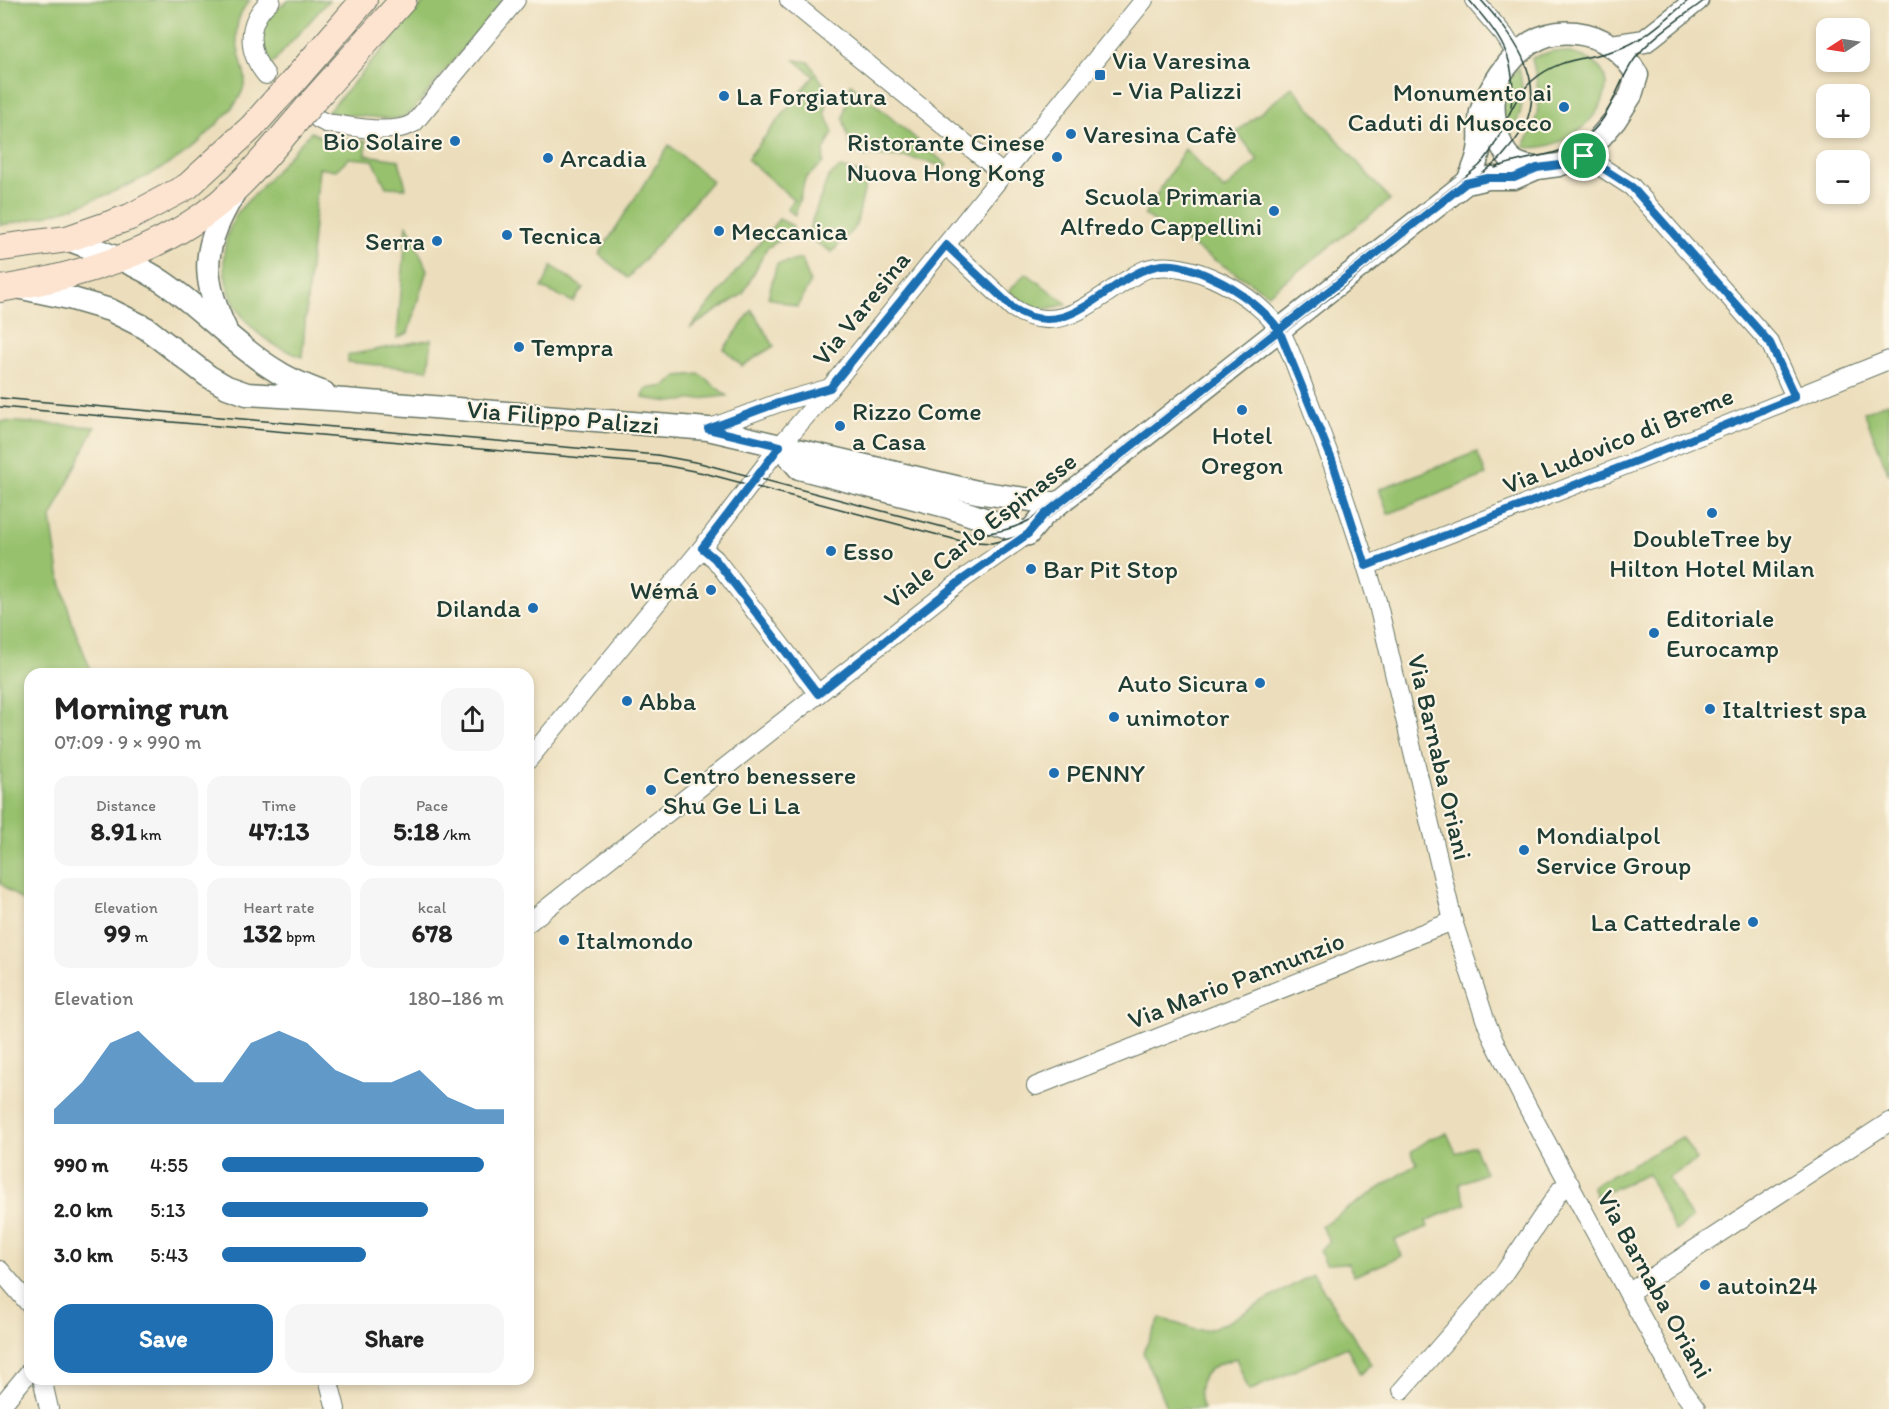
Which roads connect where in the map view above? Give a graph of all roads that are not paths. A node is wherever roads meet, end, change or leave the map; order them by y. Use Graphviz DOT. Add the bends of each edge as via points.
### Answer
graph roads {
  1 [pos="271,0"];
  2 [pos="364,0"];
  3 [pos="403,0"];
  4 [pos="516,0"];
  5 [pos="789,0"];
  6 [pos="1144,0"];
  7 [pos="1474,0"];
  8 [pos="1697,0"];
  9 [pos="1645,41"];
  10 [pos="1611,46"];
  11 [pos="1516,54"];
  12 [pos="1502,72"];
  13 [pos="266,75"];
  14 [pos="1637,75"];
  15 [pos="309,113"];
  16 [pos="1584,156"];
  17 [pos="1537,168"];
  18 [pos="1003,174"];
  19 [pos="1467,183"];
  20 [pos="237,188"];
  21 [pos="67,239"];
  22 [pos="946,245"];
  23 [pos="7,247"];
  24 [pos="117,258"];
  25 [pos="8,288"];
  26 [pos="226,332"];
  27 [pos="1280,332"];
  28 [pos="1889,360"];
  29 [pos="830,388"];
  30 [pos="1795,397"];
  31 [pos="345,400"];
  32 [pos="708,429"];
  33 [pos="780,446"];
  34 [pos="977,492"];
  35 [pos="1058,504"];
  36 [pos="1028,534"];
  37 [pos="702,548"];
  38 [pos="1366,566"];
  39 [pos="818,694"];
  40 [pos="534,753"];
  41 [pos="534,918"];
  42 [pos="1453,921"];
  43 [pos="1036,1086"];
  44 [pos="1889,1122"];
  45 [pos="1570,1184"];
  46 [pos="0,1270"];
  47 [pos="1628,1293"];
  48 [pos="24,1298"];
  49 [pos="24,1378"];
  50 [pos="44,1385"];
  51 [pos="330,1385"];
  52 [pos="1402,1390"];
  53 [pos="0,1407"];
  54 [pos="49,1409"];
  55 [pos="336,1409"];
  56 [pos="1696,1409"];
  1 -- 13 [label="street" via="258,16 252,34 253,53"];
  2 -- 21 [label="main road" via="252,127 188,186 130,217"];
  3 -- 15 [label="main road"];
  4 -- 15 [label="street" via="414,123 392,130 326,123"];
  5 -- 18 [label="street"];
  6 -- 18 [label="street, Via Varesina"];
  7 -- 11 [label="street"];
  8 -- 9 [label="street"];
  9 -- 10 [label="street"];
  9 -- 14 [label="street"];
  10 -- 11 [label="street" via="1593,37 1564,33 1540,38"];
  10 -- 14 [label="street"];
  11 -- 12 [label="street"];
  12 -- 17 [label="street" via="1494,100 1497,134 1517,164"];
  12 -- 19 [label="street" via="1482,109 1479,150"];
  14 -- 16 [label="street" via="1631,95 1615,120"];
  15 -- 20 [label="main road"];
  16 -- 17 [label="street"];
  16 -- 30 [label="street" via="1632,187 1770,343"];
  17 -- 19 [label="street" via="1514,178"];
  18 -- 22 [label="street, Via Varesina"];
  19 -- 27 [label="street, Viale Carlo Espinasse"];
  20 -- 24 [label="main road" via="155,244"];
  20 -- 26 [label="street" via="209,245 208,281"];
  21 -- 23 [label="main road"];
  21 -- 24 [label="street, Via Filippo Palizzi"];
  22 -- 27 [label="street, Via Barnaba Oriani" via="1013,308 1040,320 1072,314 1145,269 1164,265 1205,274 1230,287 1259,307"];
  22 -- 29 [label="street, Via Varesina"];
  24 -- 25 [label="main road" via="74,273"];
  24 -- 26 [label="street, Via Filippo Palizzi" via="152,275"];
  25 -- 31 [label="street, Via Filippo Palizzi" via="69,298 110,310 146,328 208,376 247,394"];
  26 -- 31 [label="street, Via Filippo Palizzi" via="277,372"];
  27 -- 35 [label="street, Viale Carlo Espinasse"];
  27 -- 38 [label="street, Via Barnaba Oriani" via="1332,460"];
  28 -- 30 [label="street, Via Ludovico di Breme"];
  29 -- 32 [label="street"];
  29 -- 33 [label="street, Via Varesina"];
  30 -- 38 [label="street, Via Ludovico di Breme"];
  31 -- 32 [label="street, Via Filippo Palizzi"];
  32 -- 33 [label="street, Via Filippo Palizzi"];
  33 -- 34 [label="street, Via Filippo Palizzi"];
  33 -- 36 [label="street" via="799,468 949,507"];
  33 -- 37 [label="street, Via Varesina"];
  34 -- 35 [label="street, Via Filippo Palizzi"];
  34 -- 36 [label="street, Via Filippo Palizzi" via="1015,518"];
  35 -- 36 [label="street, Viale Carlo Espinasse"];
  36 -- 39 [label="street, Viale Carlo Espinasse" via="963,579"];
  37 -- 39 [label="street" via="715,559"];
  37 -- 40 [label="street, Via Varesina"];
  38 -- 42 [label="street, Via Barnaba Oriani"];
  39 -- 41 [label="street, Viale Carlo Espinasse"];
  42 -- 43 [label="street, Via Mario Pannunzio"];
  42 -- 45 [label="street, Via Barnaba Oriani" via="1494,1041"];
  44 -- 47 [label="street"];
  45 -- 47 [label="street, Via Barnaba Oriani"];
  45 -- 52 [label="street, Via Barnaba Oriani" via="1562,1189 1502,1276"];
  46 -- 48 [label="street"];
  47 -- 56 [label="street, Via Barnaba Oriani"];
  49 -- 53 [label="street"];
  50 -- 54 [label="street"];
  51 -- 55 [label="street"];
}
